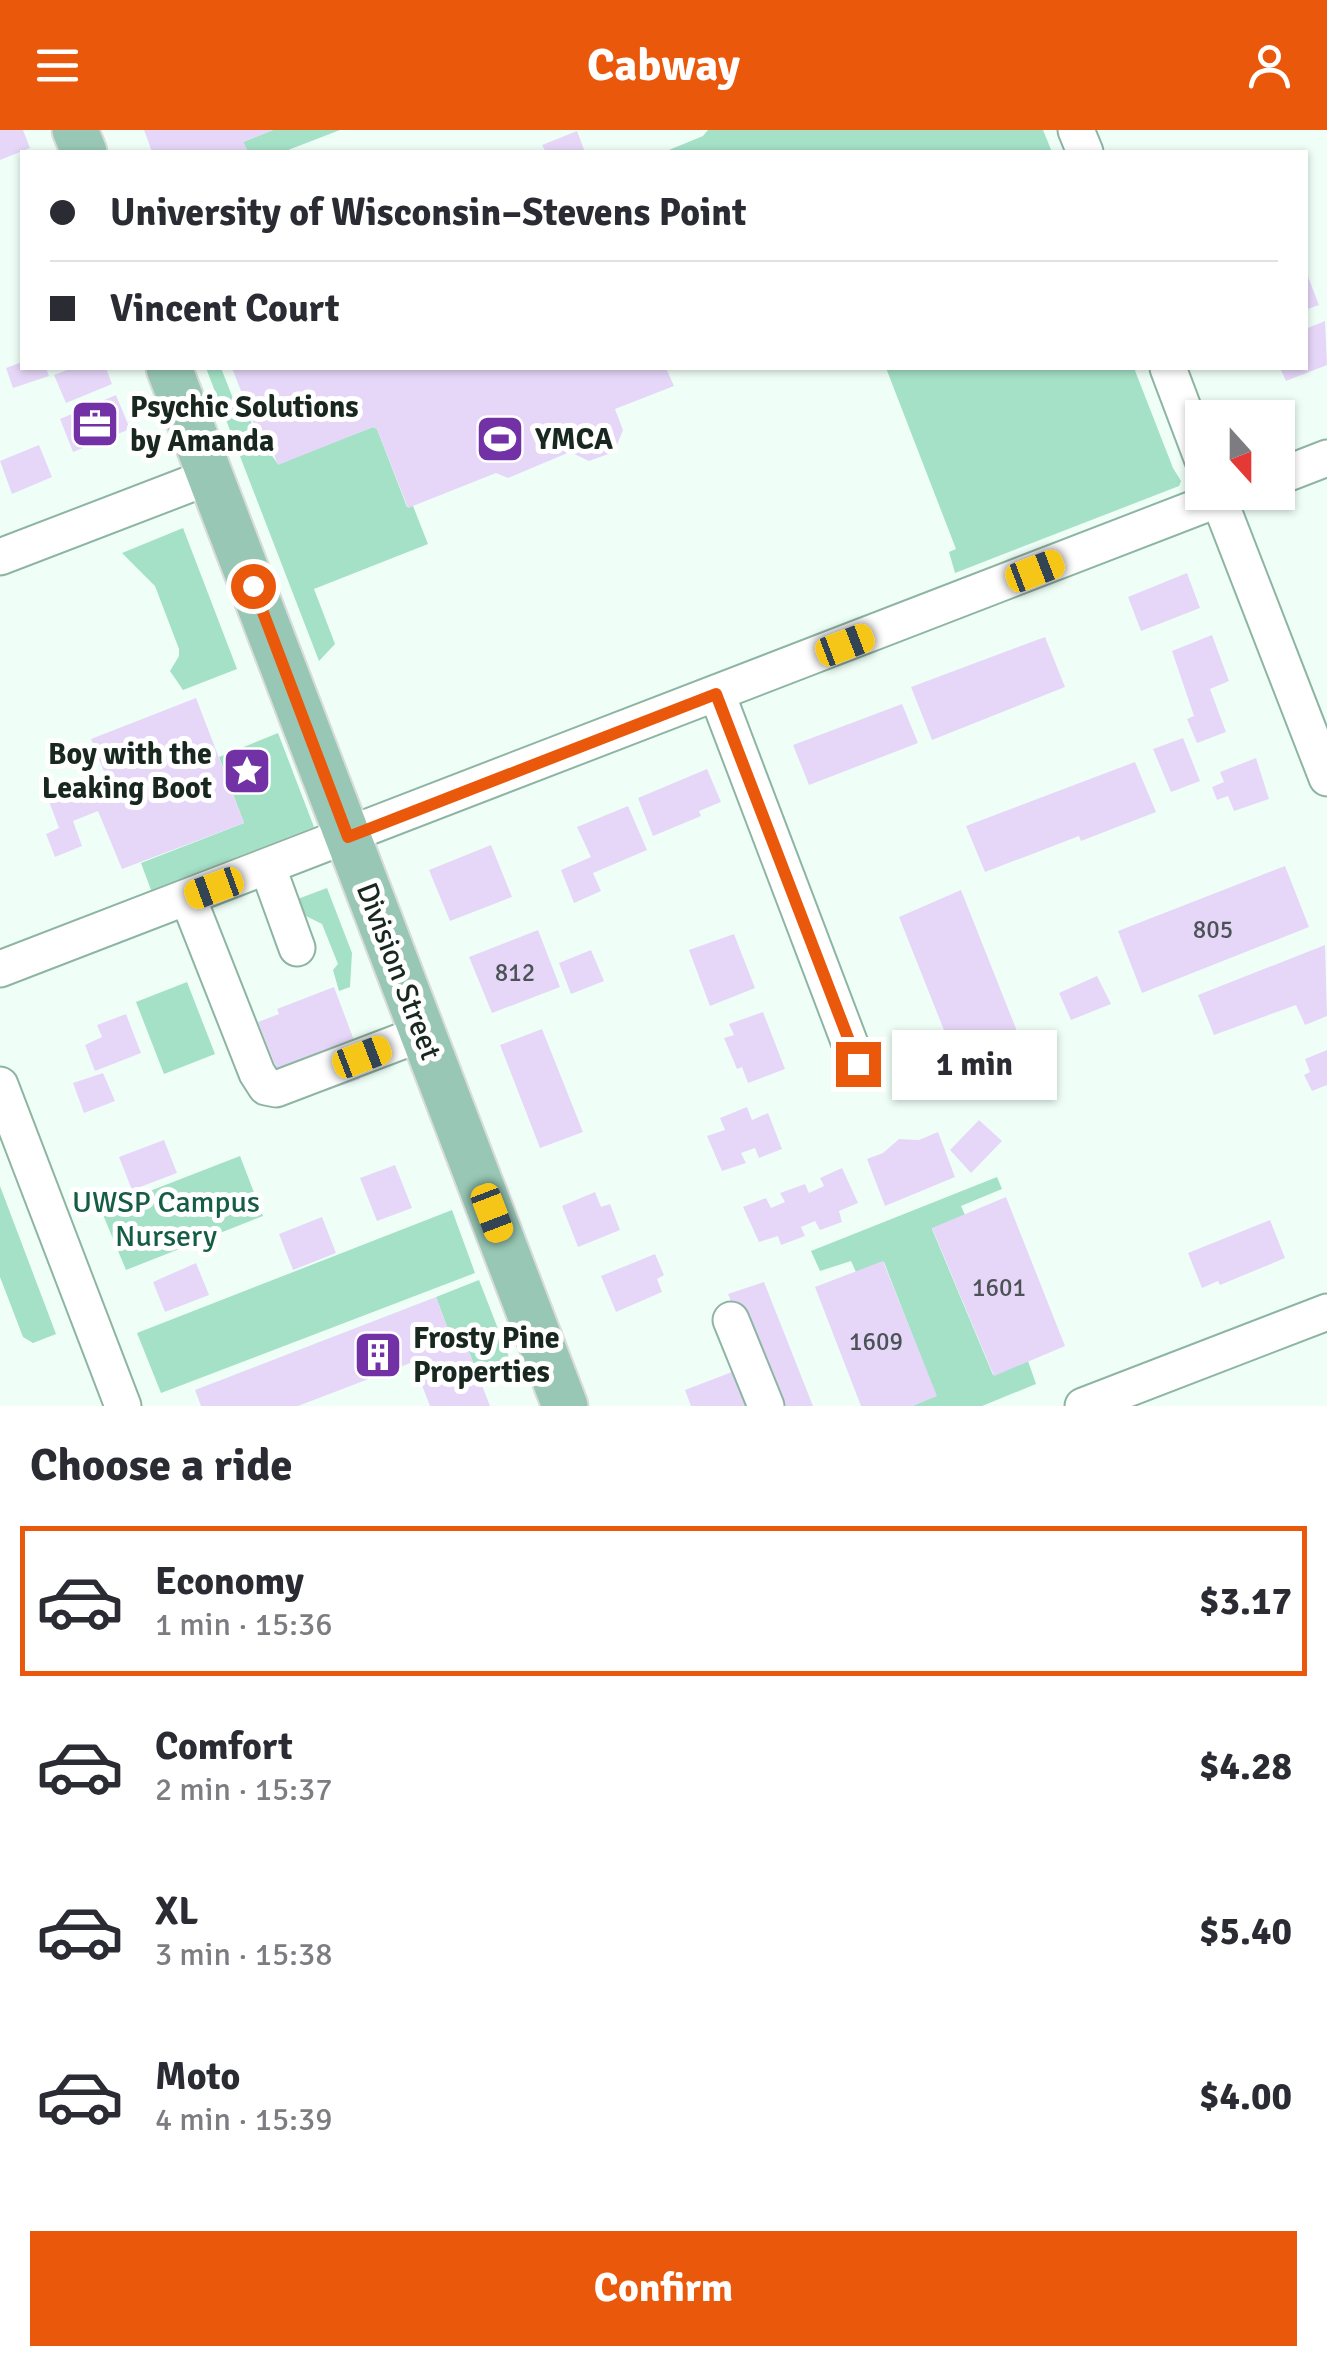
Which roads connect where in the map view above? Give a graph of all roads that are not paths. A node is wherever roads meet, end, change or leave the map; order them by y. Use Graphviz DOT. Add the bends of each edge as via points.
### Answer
graph roads {
  1 [pos="170,370"];
  2 [pos="1169,370"];
  3 [pos="1185,413"];
  4 [pos="1327,458"];
  5 [pos="1295,470"];
  6 [pos="211,476"];
  7 [pos="1186,510"];
  8 [pos="1229,510"];
  9 [pos="0,558"];
  10 [pos="716,694"];
  11 [pos="1327,778"];
  12 [pos="348,837"];
  13 [pos="268,868"];
  14 [pos="188,898"];
  15 [pos="297,948"];
  16 [pos="0,970"];
  17 [pos="423,1033"];
  18 [pos="858,1064"];
  19 [pos="0,1085"];
  20 [pos="1327,1312"];
  21 [pos="732,1320"];
  22 [pos="123,1406"];
  23 [pos="565,1406"];
  24 [pos="766,1406"];
  25 [pos="1084,1406"];
  1 -- 6 [label="main road, Division Street"];
  2 -- 3 [label="street"];
  4 -- 5 [label="street"];
  6 -- 9 [label="street"];
  6 -- 12 [label="main road, Division Street"];
  7 -- 10 [label="street"];
  8 -- 11 [label="street"];
  10 -- 12 [label="street"];
  10 -- 18 [label="street"];
  12 -- 13 [label="street"];
  12 -- 17 [label="main road, Division Street"];
  13 -- 14 [label="street"];
  13 -- 15 [label="street"];
  14 -- 16 [label="street"];
  14 -- 17 [label="street" via="266,1087 276,1089"];
  17 -- 23 [label="main road, Division Street"];
  19 -- 22 [label="street"];
  20 -- 25 [label="street"];
  21 -- 24 [label="street"];
}
